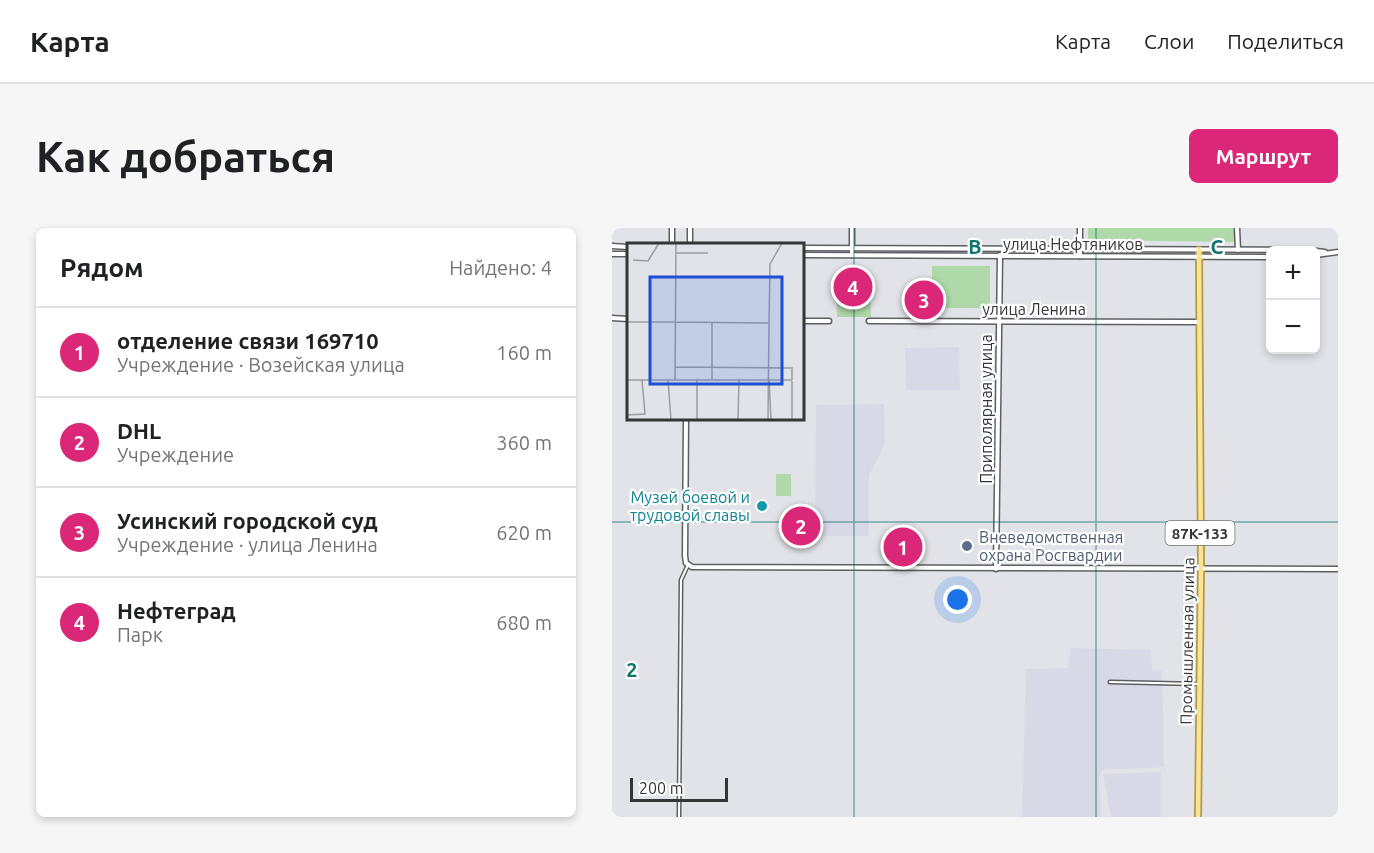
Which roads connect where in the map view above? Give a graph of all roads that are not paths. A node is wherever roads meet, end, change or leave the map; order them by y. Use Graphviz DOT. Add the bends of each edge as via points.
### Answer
graph roads {
  1 [pos="852,228"];
  2 [pos="1080,228"];
  3 [pos="1237,228"];
  4 [pos="612,246"];
  5 [pos="627,247"];
  6 [pos="804,248"];
  7 [pos="852,248"];
  8 [pos="999,249"];
  9 [pos="1080,249"];
  10 [pos="1199,250"];
  11 [pos="1238,250"];
  12 [pos="1266,250"];
  13 [pos="1338,252"];
  14 [pos="1320,253"];
  15 [pos="804,255"];
  16 [pos="852,255"];
  17 [pos="1000,256"];
  18 [pos="1080,256"];
  19 [pos="1199,257"];
  20 [pos="1266,257"];
  21 [pos="612,318"];
  22 [pos="627,319"];
  23 [pos="804,321"];
  24 [pos="829,321"];
  25 [pos="869,321"];
  26 [pos="998,321"];
  27 [pos="1199,322"];
  28 [pos="686,420"];
  29 [pos="688,565"];
  30 [pos="996,569"];
  31 [pos="1338,569"];
  32 [pos="1201,570"];
  33 [pos="1110,682"];
  34 [pos="1199,684"];
  35 [pos="679,817"];
  36 [pos="1198,817"];
  1 -- 7 [label="main road"];
  2 -- 9 [label="main road"];
  3 -- 11 [label="main road"];
  4 -- 5 [label="main road"];
  6 -- 7 [label="main road, улица Нефтяников"];
  7 -- 8 [label="main road, улица Нефтяников"];
  7 -- 16 [label="main road"];
  8 -- 9 [label="main road, улица Нефтяников"];
  8 -- 17 [label="main road, Приполярная улица"];
  9 -- 10 [label="main road, улица Нефтяников"];
  9 -- 18 [label="main road"];
  10 -- 11 [label="main road, улица Нефтяников"];
  10 -- 19 [label="main road, Промышленная улица / 87К-133"];
  11 -- 12 [label="main road, улица Нефтяников"];
  13 -- 14 [label="main road"];
  15 -- 16 [label="main road, улица Нефтяников"];
  16 -- 17 [label="main road, улица Нефтяников"];
  17 -- 18 [label="main road, улица Нефтяников"];
  17 -- 26 [label="main road, Приполярная улица"];
  18 -- 19 [label="main road, улица Нефтяников"];
  19 -- 20 [label="main road, улица Нефтяников"];
  19 -- 27 [label="main road, Промышленная улица / 87К-133"];
  21 -- 22 [label="main road"];
  23 -- 24 [label="main road"];
  25 -- 26 [label="main road, улица Ленина"];
  26 -- 27 [label="main road, улица Ленина"];
  26 -- 30 [label="main road, Приполярная улица"];
  27 -- 32 [label="main road, Промышленная улица / 87К-133"];
  28 -- 29 [label="main road" via="684,556"];
  29 -- 30 [label="main road"];
  29 -- 35 [label="street" via="681,580"];
  30 -- 32 [label="main road"];
  31 -- 32 [label="main road"];
  32 -- 34 [label="main road, Промышленная улица / 87К-133"];
  33 -- 34 [label="street"];
  34 -- 36 [label="main road, Промышленная улица / 87К-133"];
}
